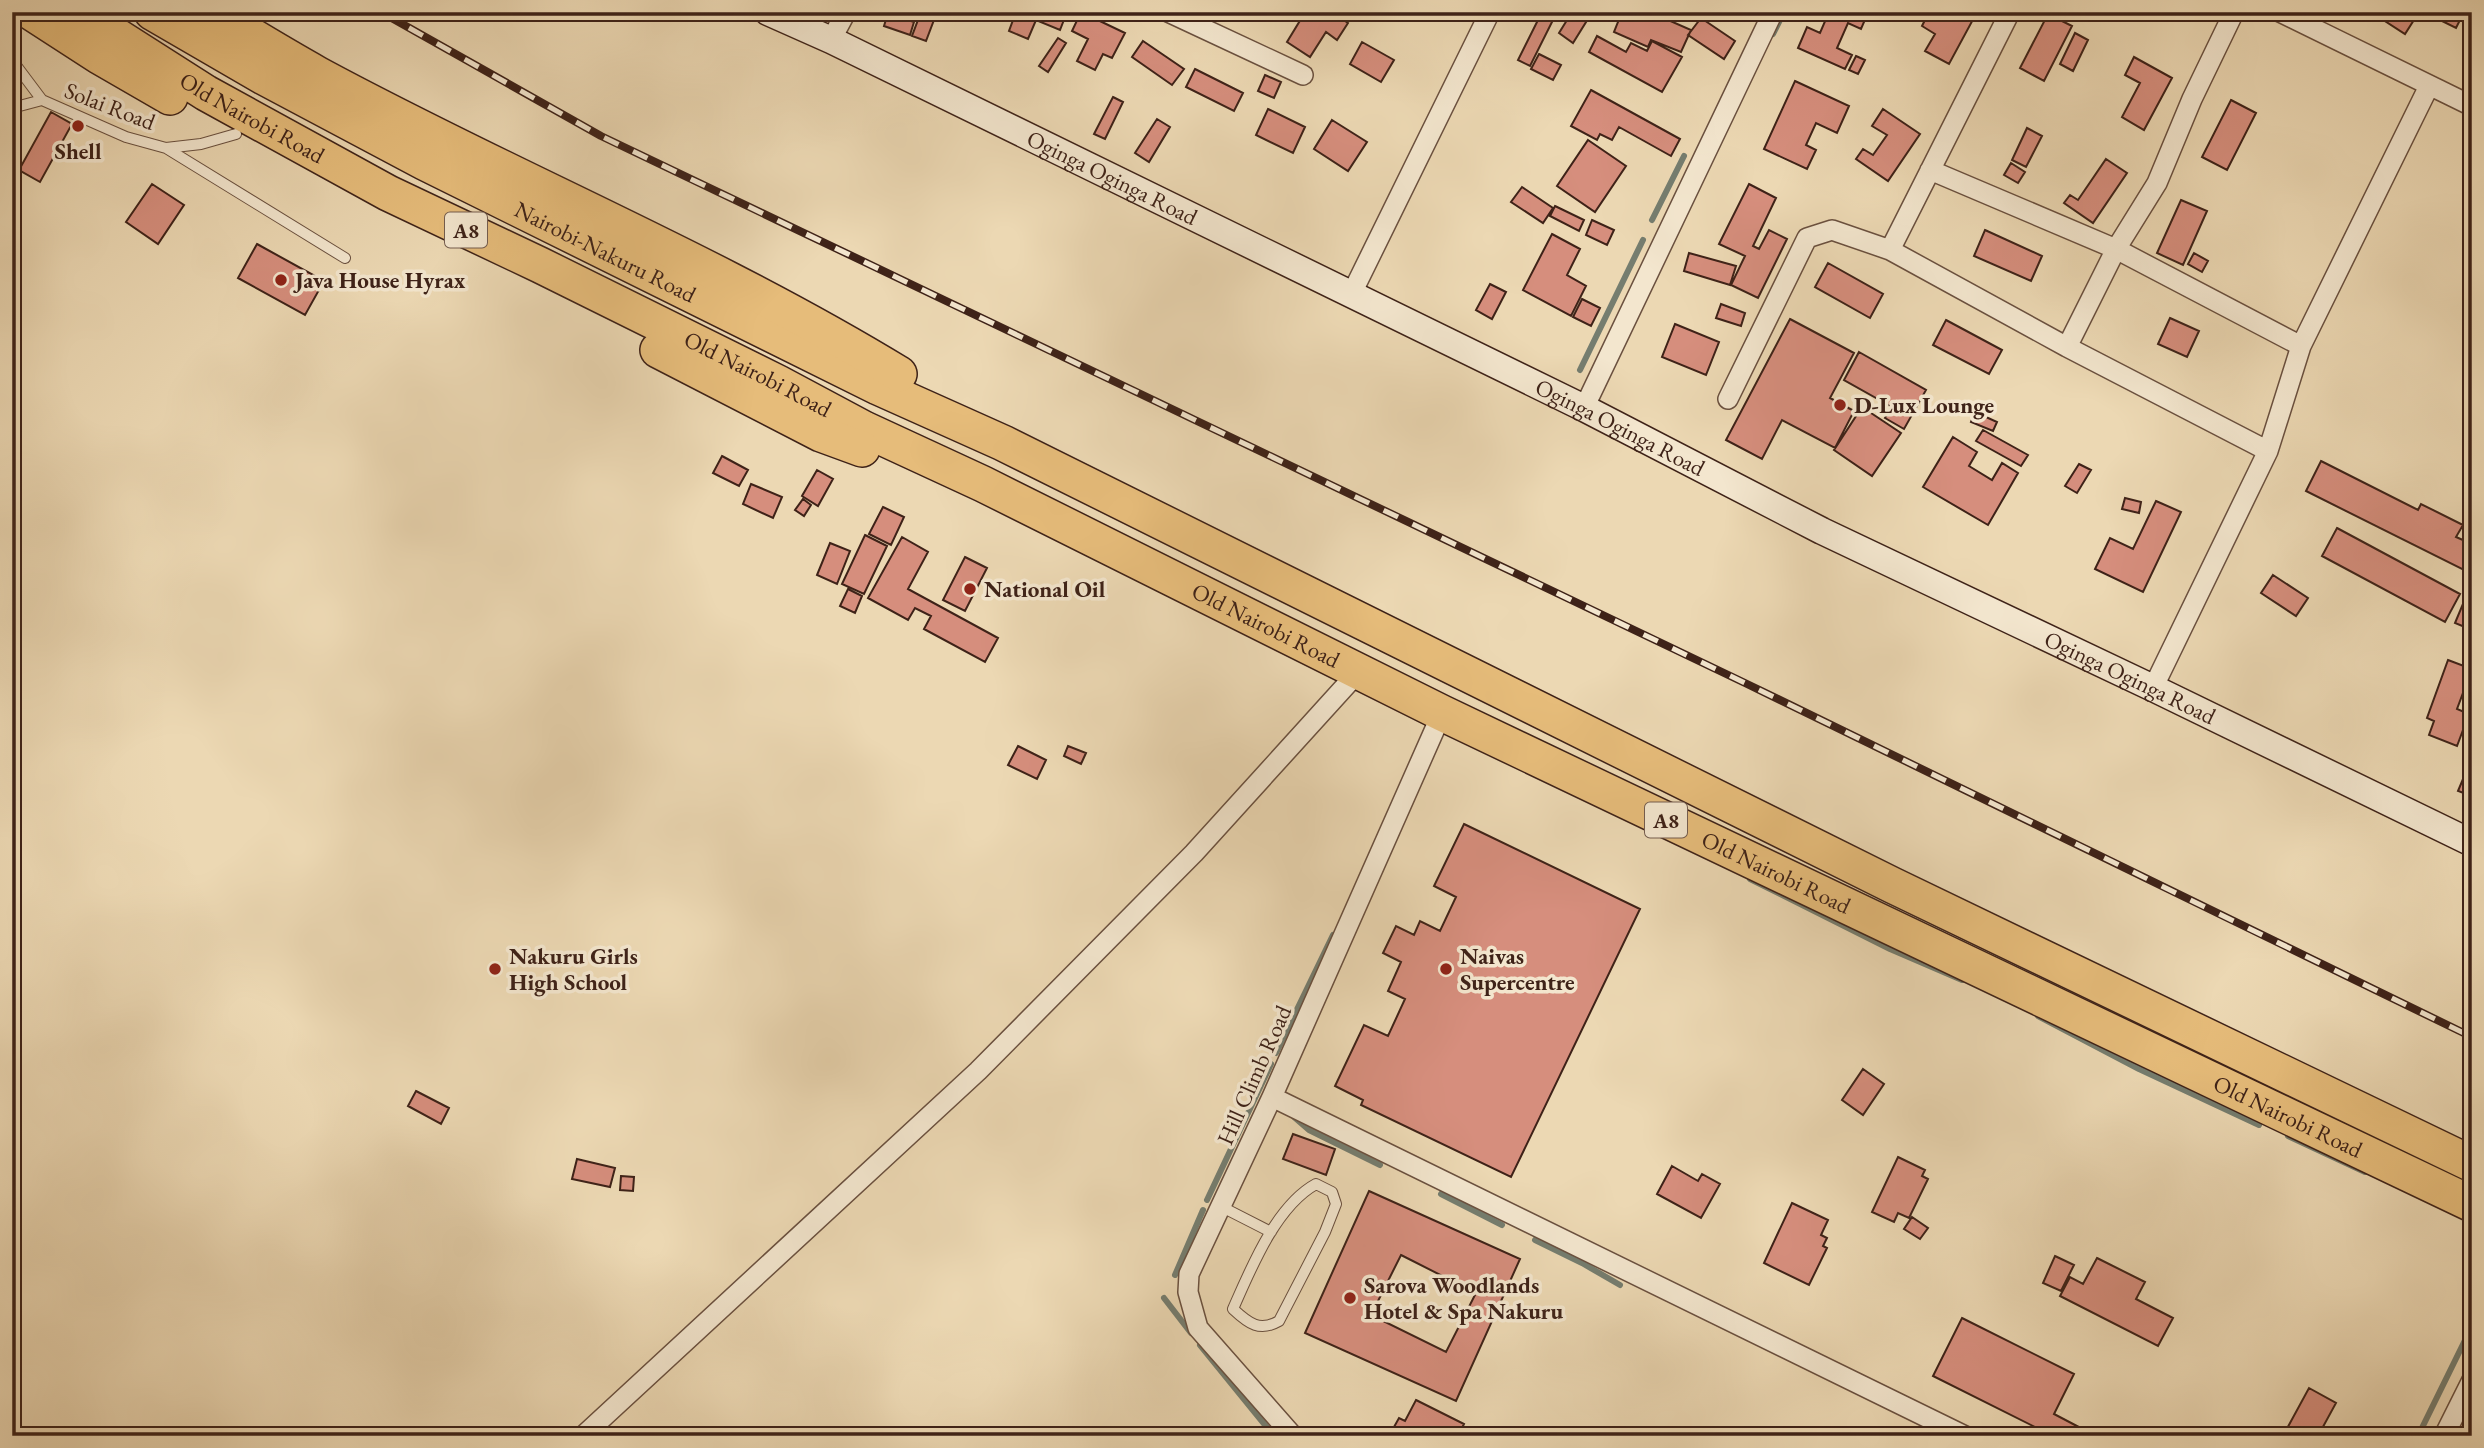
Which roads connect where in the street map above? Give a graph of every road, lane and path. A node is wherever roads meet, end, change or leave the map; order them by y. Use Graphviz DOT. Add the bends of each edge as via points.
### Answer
graph roads {
  1 [pos="32,12"];
  2 [pos="79,12"];
  3 [pos="152,12"];
  4 [pos="212,12"];
  5 [pos="768,12"];
  6 [pos="846,12"];
  7 [pos="1168,12"];
  8 [pos="1490,12"];
  9 [pos="1773,12"];
  10 [pos="2010,12"];
  11 [pos="2234,12"];
  12 [pos="2280,12"];
  13 [pos="831,40"];
  14 [pos="12,60"];
  15 [pos="1303,75"];
  16 [pos="2429,86"];
  17 [pos="42,100"];
  18 [pos="2472,107"];
  19 [pos="12,108"];
  20 [pos="236,134"];
  21 [pos="166,148"];
  22 [pos="1930,170"];
  23 [pos="2116,249"];
  24 [pos="1890,250"];
  25 [pos="345,258"];
  26 [pos="1352,293"];
  27 [pos="2301,346"];
  28 [pos="2067,347"];
  29 [pos="878,387"];
  30 [pos="1728,399"];
  31 [pos="1584,408"];
  32 [pos="1003,443"];
  33 [pos="2268,451"];
  34 [pos="983,484"];
  35 [pos="1360,670"];
  36 [pos="2153,688"];
  37 [pos="1442,713"];
  38 [pos="2472,843"];
  39 [pos="1272,1097"];
  40 [pos="2472,1164"];
  41 [pos="2472,1204"];
  42 [pos="1220,1206"];
  43 [pos="1271,1233"];
  44 [pos="2472,1380"];
  45 [pos="583,1436"];
  46 [pos="1293,1436"];
  47 [pos="1965,1436"];
  48 [pos="2444,1436"];
  1 -- 20 [label="highway"];
  2 -- 34 [label="highway, Old Nairobi Road / A8" via="206,93 388,192"];
  3 -- 29 [label="highway, Nairobi-Nakuru Road / A8" via="424,162"];
  4 -- 32 [label="highway" via="316,74 838,337"];
  5 -- 13 [label="street, Oginga Oginga Road"];
  6 -- 13 [label="street"];
  7 -- 15 [label="street"];
  8 -- 26 [label="street"];
  9 -- 31 [label="street"];
  10 -- 22 [label="street"];
  11 -- 23 [label="street" via="2157,183"];
  12 -- 16 [label="street"];
  13 -- 26 [label="street, Oginga Oginga Road"];
  14 -- 17 [label="lane"];
  16 -- 18 [label="street"];
  16 -- 27 [label="street"];
  17 -- 19 [label="lane, Solai Road"];
  17 -- 21 [label="lane, Solai Road" via="126,137"];
  20 -- 21 [label="lane, Solai Road"];
  20 -- 34 [label="highway" via="821,434 901,463"];
  21 -- 25 [label="lane"];
  22 -- 23 [label="street"];
  22 -- 24 [label="street"];
  23 -- 27 [label="street"];
  23 -- 28 [label="street"];
  24 -- 28 [label="street"];
  24 -- 30 [label="street" via="1832,230 1807,238"];
  26 -- 31 [label="street, Oginga Oginga Road"];
  27 -- 33 [label="street"];
  28 -- 33 [label="street"];
  29 -- 32 [label="highway, Old Nairobi Road / A8"];
  31 -- 36 [label="street, Oginga Oginga Road" via="1822,531"];
  32 -- 40 [label="highway, Old Nairobi Road / A8" via="1892,885"];
  33 -- 36 [label="street"];
  34 -- 35 [label="highway, Old Nairobi Road / A8"];
  35 -- 37 [label="highway, Old Nairobi Road / A8"];
  35 -- 45 [label="street" via="1194,853 987,1062"];
  36 -- 38 [label="street, Oginga Oginga Road"];
  37 -- 39 [label="street, Hill Climb Road"];
  37 -- 41 [label="highway, Old Nairobi Road / A8"];
  39 -- 42 [label="street, Hill Climb Road"];
  39 -- 47 [label="street"];
  42 -- 43 [label="lane"];
  42 -- 46 [label="street, Hill Climb Road" via="1189,1274 1193,1313 1207,1340"];
  43 -- 43 [label="lane" via="1233,1310 1256,1326 1268,1327 1279,1321 1325,1232 1336,1204 1332,1192 1316,1184 1301,1192"];
  44 -- 48 [label="street"];
}
